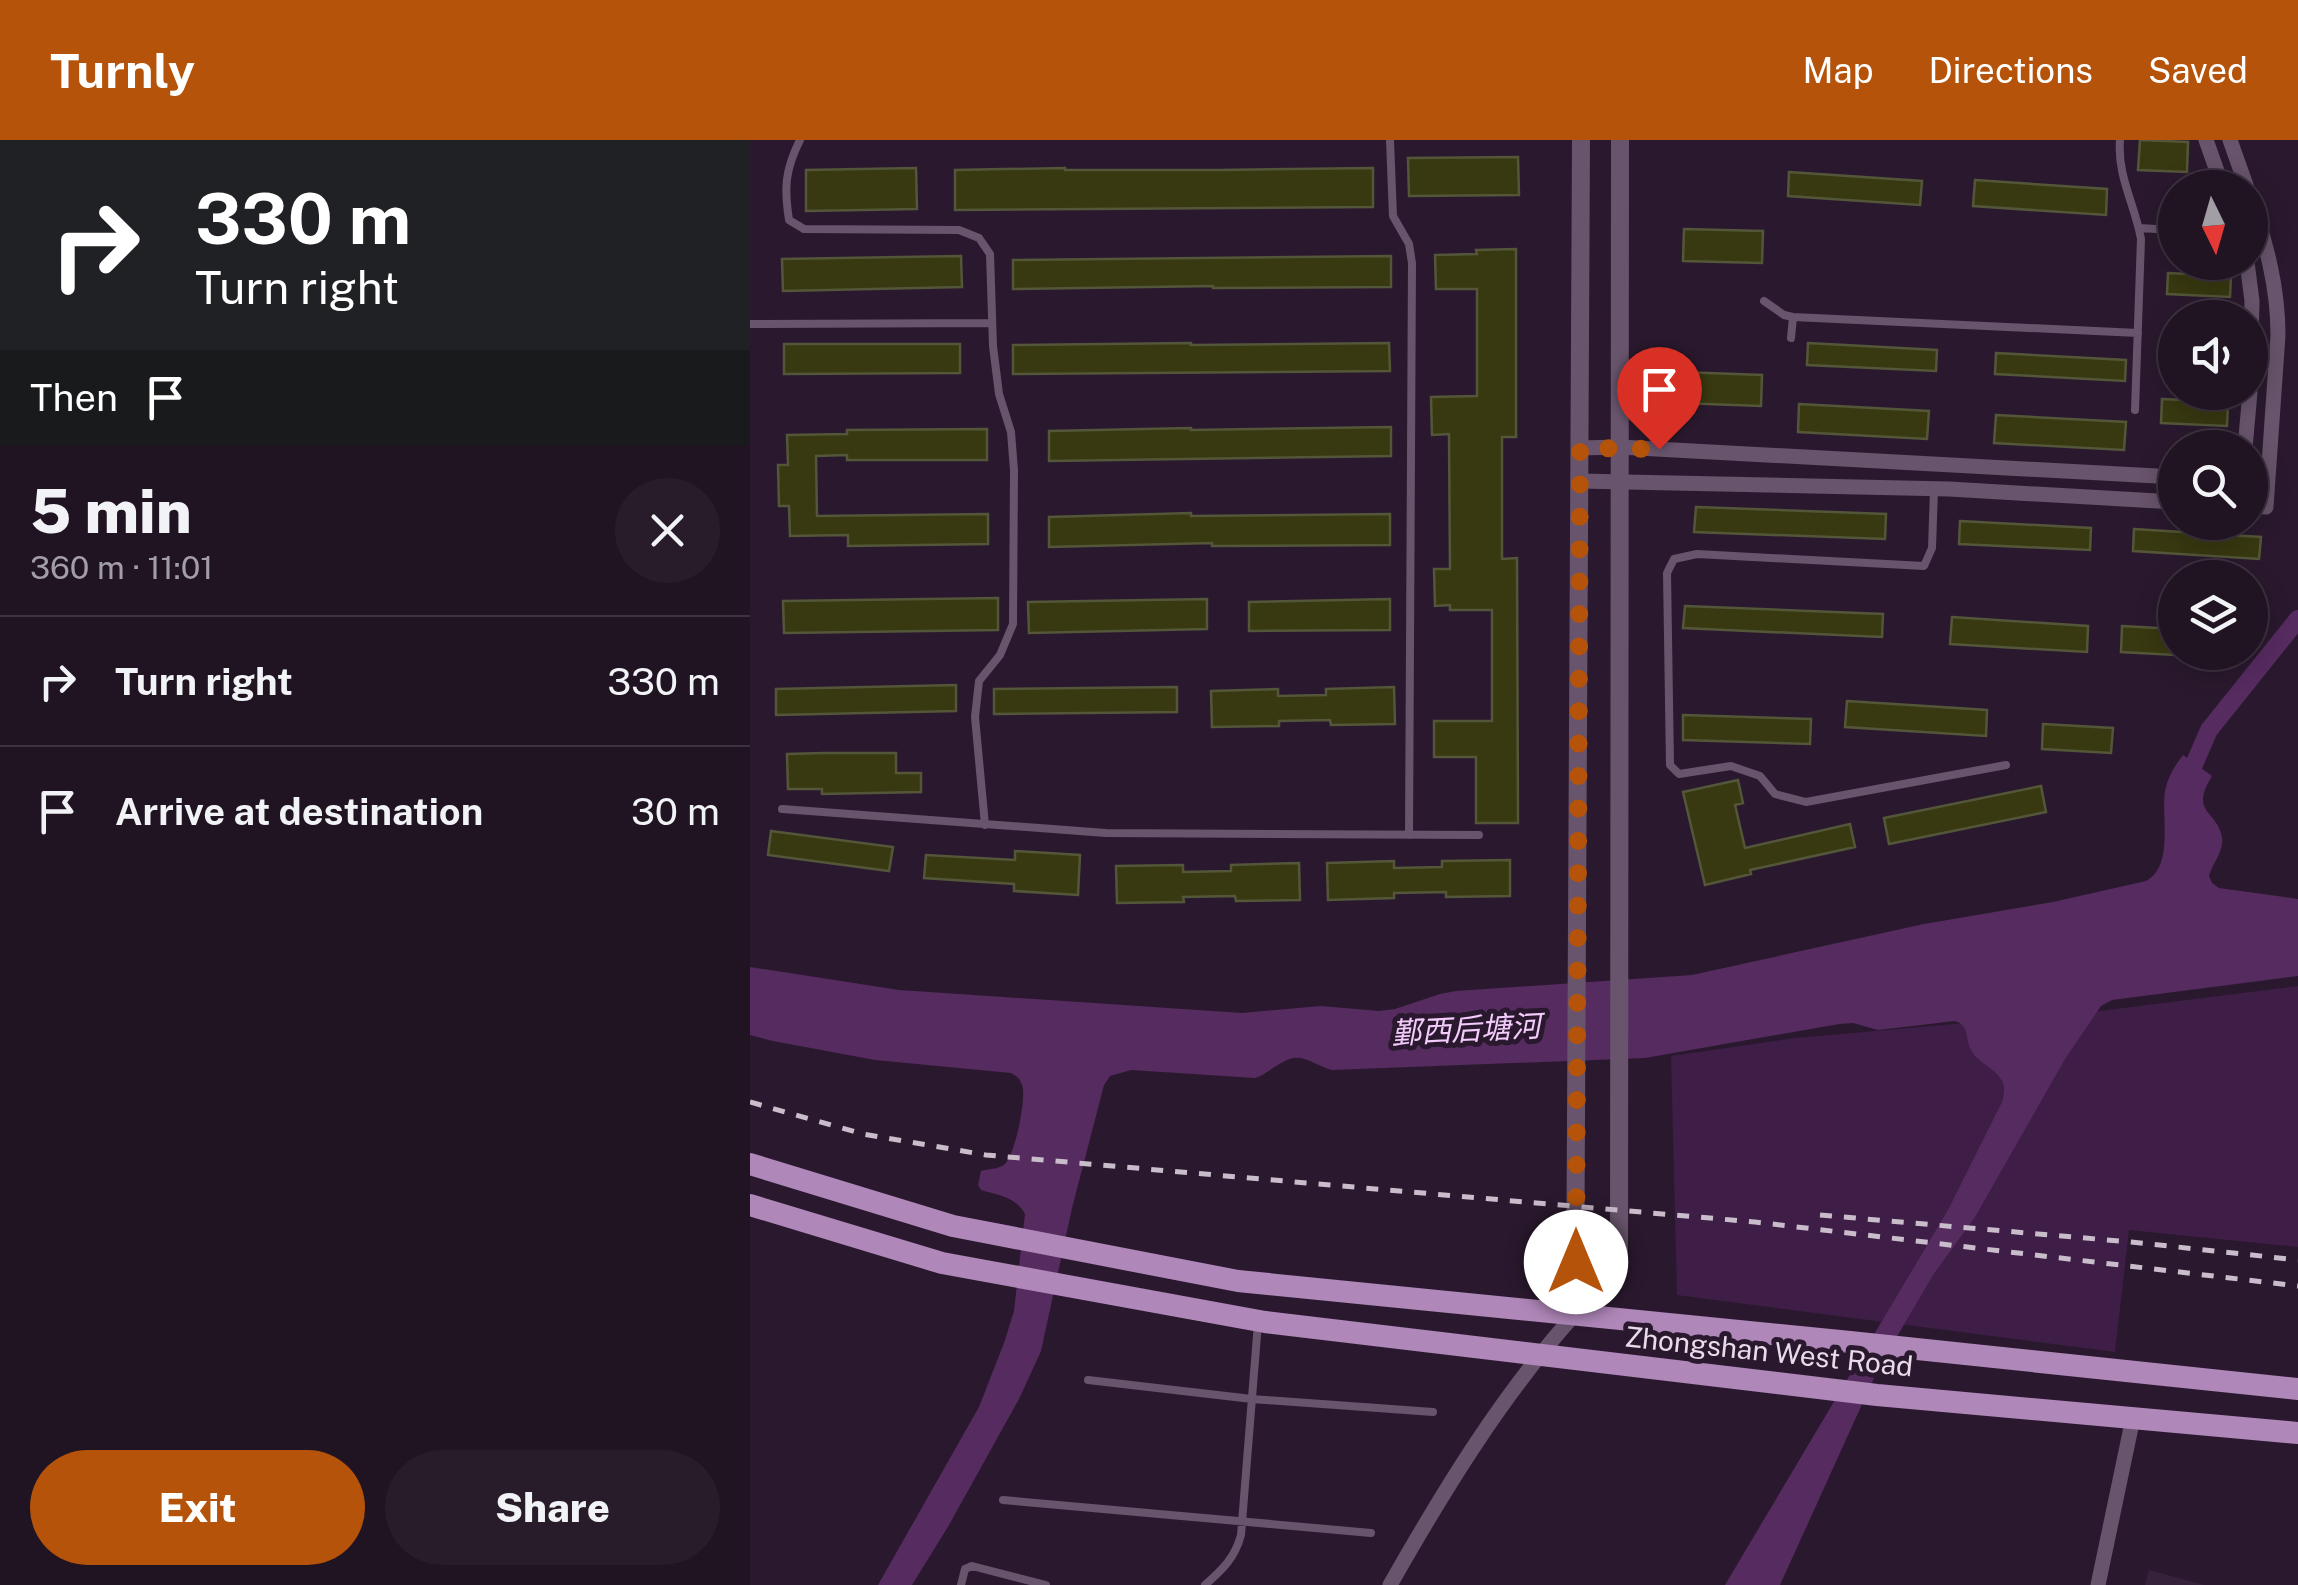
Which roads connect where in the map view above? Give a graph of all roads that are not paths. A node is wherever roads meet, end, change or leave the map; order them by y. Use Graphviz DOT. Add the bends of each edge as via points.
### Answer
graph roads {
  1 [pos="800,140"];
  2 [pos="1390,140"];
  3 [pos="1581,140"];
  4 [pos="1620,140"];
  5 [pos="2120,140"];
  6 [pos="2206,140"];
  7 [pos="2230,140"];
  8 [pos="2217,170"];
  9 [pos="2241,170"];
  10 [pos="2139,228"];
  11 [pos="2158,229"];
  12 [pos="2268,255"];
  13 [pos="1764,301"];
  14 [pos="1794,318"];
  15 [pos="992,323"];
  16 [pos="750,324"];
  17 [pos="2138,334"];
  18 [pos="1790,338"];
  19 [pos="2136,410"];
  20 [pos="1619,447"];
  21 [pos="1580,448"];
  22 [pos="2158,476"];
  23 [pos="1579,481"];
  24 [pos="1620,481"];
  25 [pos="2268,482"];
  26 [pos="1934,489"];
  27 [pos="2158,501"];
  28 [pos="2006,765"];
  29 [pos="782,809"];
  30 [pos="985,825"];
  31 [pos="1409,835"];
  32 [pos="1479,835"];
  33 [pos="750,1164"];
  34 [pos="750,1205"];
  35 [pos="1575,1314"];
  36 [pos="1258,1321"];
  37 [pos="1538,1356"];
  38 [pos="1088,1380"];
  39 [pos="2298,1389"];
  40 [pos="1252,1398"];
  41 [pos="1434,1412"];
  42 [pos="2133,1418"];
  43 [pos="2298,1433"];
  44 [pos="1002,1500"];
  45 [pos="1242,1521"];
  46 [pos="1372,1533"];
  47 [pos="960,1585"];
  48 [pos="1046,1585"];
  49 [pos="1205,1585"];
  50 [pos="1390,1585"];
  51 [pos="2098,1585"];
  1 -- 15 [label="lane" via="789,161 789,220 804,229 960,230 979,238 990,254"];
  2 -- 31 [label="lane" via="1393,216 1412,263"];
  3 -- 21 [label="street"];
  4 -- 20 [label="street"];
  5 -- 10 [label="lane" via="2120,168"];
  6 -- 8 [label="street"];
  7 -- 9 [label="street"];
  10 -- 11 [label="lane"];
  10 -- 17 [label="lane"];
  12 -- 25 [label="street" via="2278,335"];
  13 -- 14 [label="lane"];
  14 -- 17 [label="lane"];
  14 -- 18 [label="lane"];
  15 -- 16 [label="lane"];
  15 -- 30 [label="lane" via="1014,470 1013,624 979,681 975,717"];
  17 -- 19 [label="lane"];
  20 -- 21 [label="street"];
  20 -- 22 [label="street"];
  20 -- 24 [label="street"];
  21 -- 23 [label="street"];
  23 -- 24 [label="street"];
  23 -- 35 [label="street"];
  24 -- 26 [label="street"];
  24 -- 35 [label="street" via="1619,1262"];
  26 -- 27 [label="street"];
  26 -- 28 [label="lane" via="1932,548 1924,566 1674,558 1667,573 1670,765 1679,774 1731,766 1760,776 1776,794 1806,802"];
  29 -- 30 [label="lane"];
  30 -- 31 [label="lane" via="1106,833"];
  31 -- 32 [label="lane"];
  33 -- 35 [label="main road, Zhongshan West Road" via="954,1226 1238,1281"];
  34 -- 36 [label="main road, Zhongshan West Road" via="942,1263"];
  35 -- 37 [label="street"];
  35 -- 39 [label="main road, Zhongshan West Road"];
  36 -- 37 [label="main road, Zhongshan West Road"];
  36 -- 40 [label="lane"];
  37 -- 42 [label="main road, Zhongshan West Road"];
  37 -- 50 [label="street"];
  38 -- 40 [label="lane"];
  40 -- 41 [label="lane"];
  40 -- 45 [label="lane"];
  42 -- 43 [label="main road, Zhongshan West Road"];
  42 -- 51 [label="street"];
  44 -- 45 [label="lane"];
  45 -- 46 [label="lane"];
  45 -- 49 [label="lane" via="1238,1548"];
  47 -- 48 [label="lane" via="972,1566"];
}
